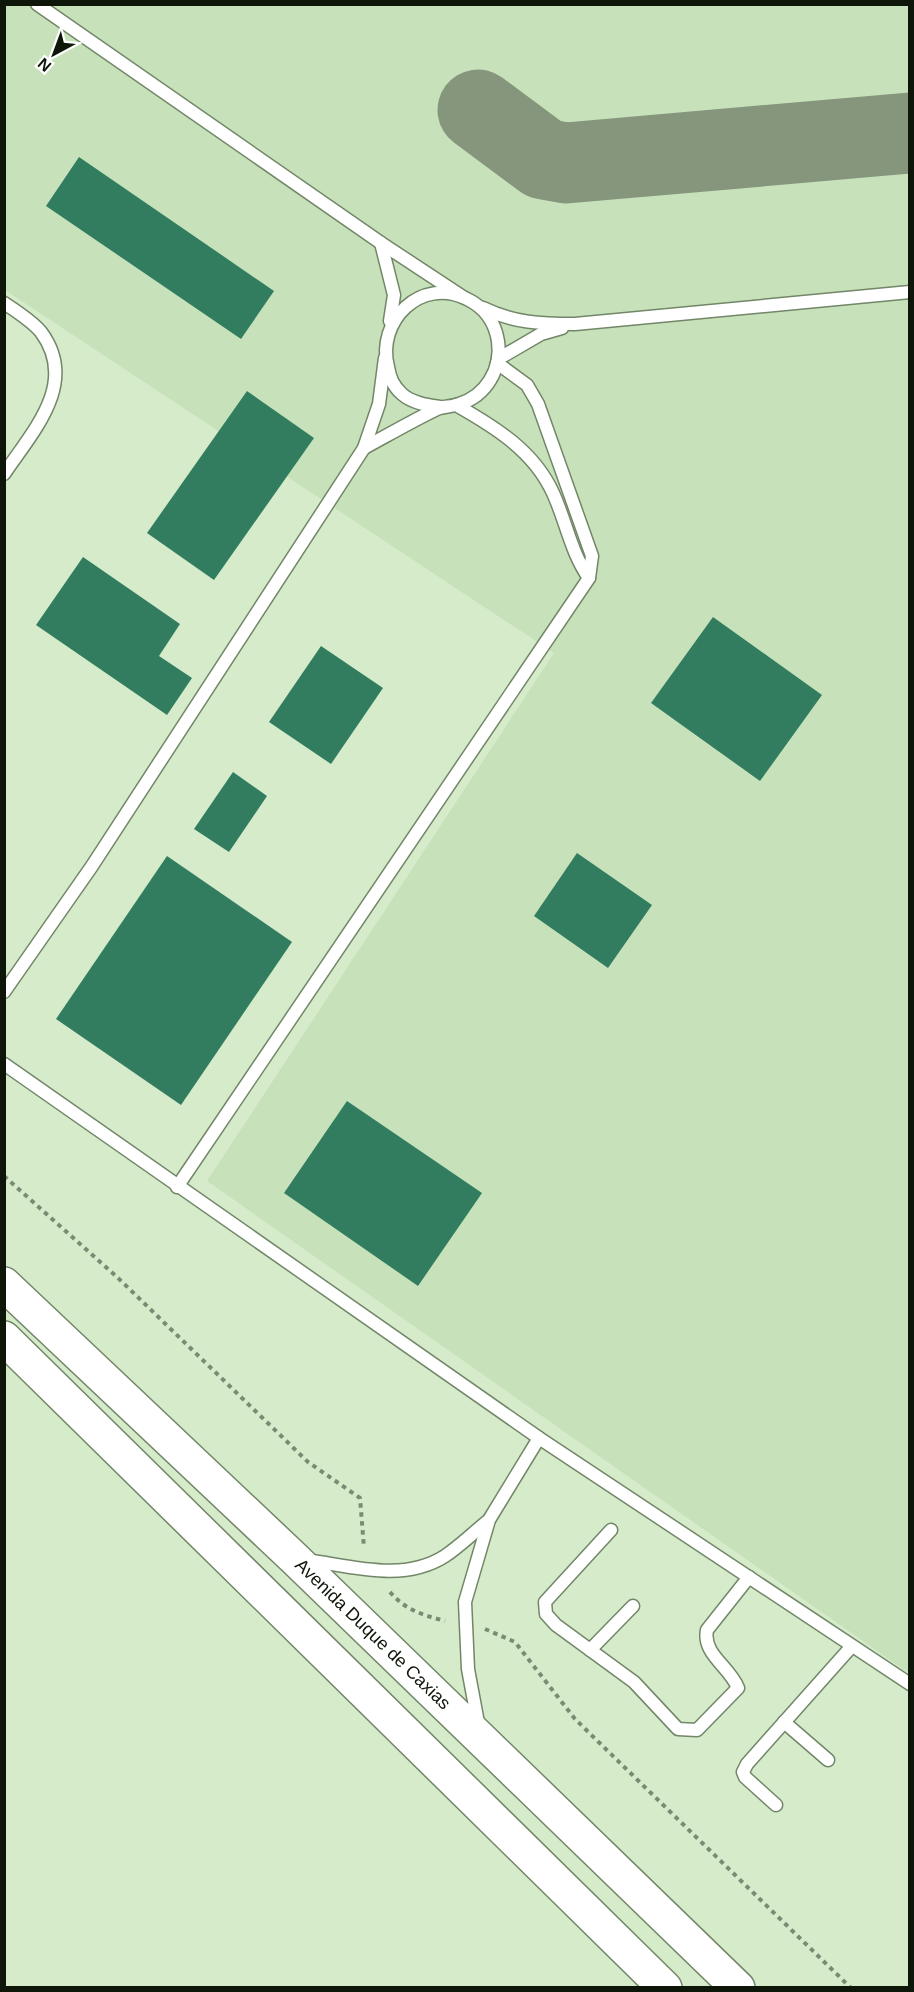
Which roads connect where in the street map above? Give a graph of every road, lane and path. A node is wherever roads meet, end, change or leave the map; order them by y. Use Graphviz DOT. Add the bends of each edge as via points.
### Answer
graph roads {
  1 [pos="37,4"];
  2 [pos="381,243"];
  3 [pos="909,292"];
  4 [pos="463,297"];
  5 [pos="4,303"];
  6 [pos="480,306"];
  7 [pos="575,324"];
  8 [pos="390,326"];
  9 [pos="385,358"];
  10 [pos="498,361"];
  11 [pos="456,405"];
  12 [pos="440,407"];
  13 [pos="364,448"];
  14 [pos="4,474"];
  15 [pos="589,578"];
  16 [pos="4,992"];
  17 [pos="4,1064"];
  18 [pos="177,1187"];
  19 [pos="4,1284"];
  20 [pos="4,1338"];
  21 [pos="539,1438"];
  22 [pos="489,1520"];
  23 [pos="611,1530"];
  24 [pos="295,1559"];
  25 [pos="748,1577"];
  26 [pos="633,1605"];
  27 [pos="852,1646"];
  28 [pos="590,1650"];
  29 [pos="909,1683"];
  30 [pos="784,1722"];
  31 [pos="480,1738"];
  32 [pos="828,1760"];
  33 [pos="776,1805"];
  34 [pos="665,1988"];
  35 [pos="738,1988"];
  1 -- 2 [label="lane"];
  2 -- 4 [label="lane"];
  2 -- 8 [label="lane" via="394,295"];
  3 -- 7 [label="lane"];
  4 -- 6 [label="lane"];
  4 -- 8 [label="lane" via="429,294 413,300 399,311"];
  5 -- 14 [label="lane" via="40,332 57,363 54,393"];
  6 -- 7 [label="lane" via="528,324"];
  6 -- 10 [label="lane" via="497,332"];
  7 -- 10 [label="lane" via="542,334"];
  8 -- 9 [label="lane"];
  9 -- 12 [label="lane" via="392,383 403,395 420,404"];
  9 -- 13 [label="lane" via="380,405"];
  10 -- 11 [label="lane" via="493,378 483,390"];
  10 -- 15 [label="lane" via="526,385 538,404 592,556"];
  11 -- 12 [label="lane"];
  11 -- 15 [label="lane" via="492,425 530,456 553,492 577,558"];
  12 -- 13 [label="lane"];
  13 -- 16 [label="lane" via="92,866"];
  15 -- 18 [label="lane"];
  17 -- 18 [label="lane"];
  18 -- 21 [label="lane"];
  19 -- 24 [label="main road, Avenida Duque de Caxias"];
  20 -- 34 [label="main road"];
  21 -- 22 [label="lane"];
  21 -- 25 [label="lane"];
  22 -- 24 [label="lane" via="445,1556 424,1566 387,1571"];
  22 -- 31 [label="lane" via="465,1602 468,1669"];
  23 -- 28 [label="lane" via="545,1602 546,1614"];
  24 -- 31 [label="main road, Avenida Duque de Caxias"];
  25 -- 27 [label="lane"];
  25 -- 28 [label="lane" via="707,1630 705,1639 738,1688 697,1730 678,1729 634,1682"];
  26 -- 28 [label="lane"];
  27 -- 29 [label="lane"];
  27 -- 30 [label="lane"];
  30 -- 32 [label="lane"];
  30 -- 33 [label="lane" via="743,1772"];
  31 -- 35 [label="main road, Avenida Duque de Caxias"];
}
